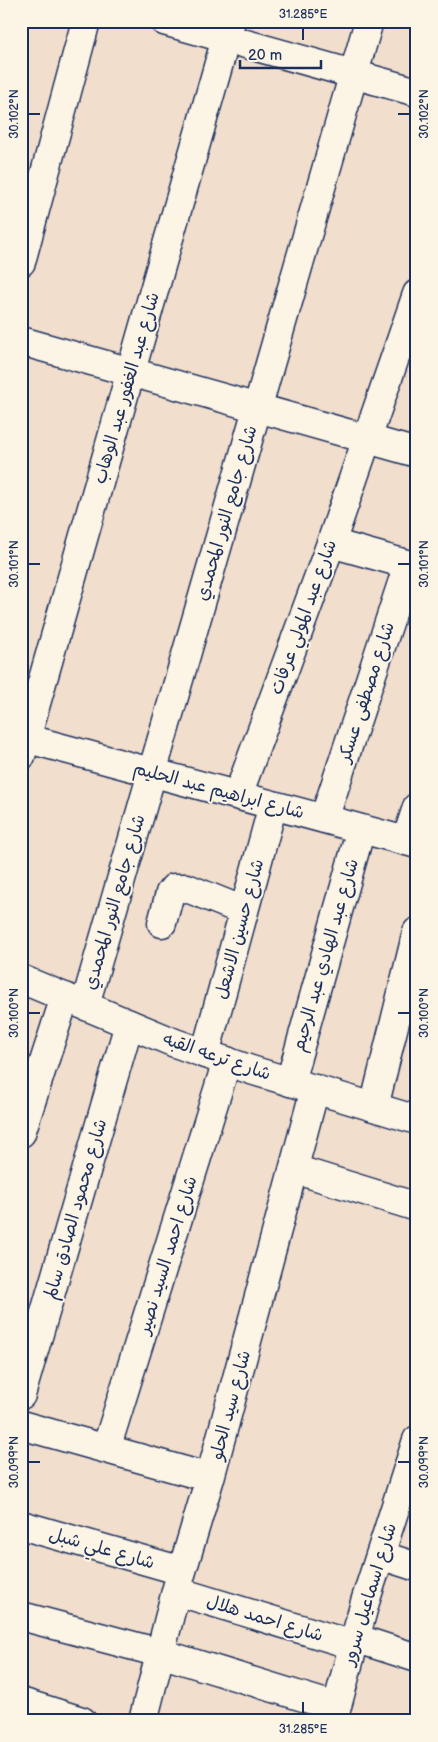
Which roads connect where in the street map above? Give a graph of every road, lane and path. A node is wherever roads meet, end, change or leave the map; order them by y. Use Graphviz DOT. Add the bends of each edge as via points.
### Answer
graph roads {
  1 [pos="86,21"];
  2 [pos="164,21"];
  3 [pos="369,21"];
  4 [pos="228,30"];
  5 [pos="353,74"];
  6 [pos="417,92"];
  7 [pos="21,262"];
  8 [pos="417,294"];
  9 [pos="21,341"];
  10 [pos="131,372"];
  11 [pos="257,408"];
  12 [pos="367,439"];
  13 [pos="417,453"];
  14 [pos="331,542"];
  15 [pos="412,566"];
  16 [pos="23,744"];
  17 [pos="151,772"];
  18 [pos="238,796"];
  19 [pos="273,805"];
  20 [pos="417,807"];
  21 [pos="324,819"];
  22 [pos="361,829"];
  23 [pos="411,842"];
  24 [pos="244,911"];
  25 [pos="162,923"];
  26 [pos="417,932"];
  27 [pos="413,959"];
  28 [pos="21,979"];
  29 [pos="75,1001"];
  30 [pos="129,1024"];
  31 [pos="216,1058"];
  32 [pos="302,1086"];
  33 [pos="374,1107"];
  34 [pos="417,1120"];
  35 [pos="21,1133"];
  36 [pos="294,1169"];
  37 [pos="417,1206"];
  38 [pos="21,1395"];
  39 [pos="21,1424"];
  40 [pos="417,1440"];
  41 [pos="106,1449"];
  42 [pos="210,1478"];
  43 [pos="411,1481"];
  44 [pos="21,1525"];
  45 [pos="380,1555"];
  46 [pos="417,1567"];
  47 [pos="179,1581"];
  48 [pos="21,1616"];
  49 [pos="354,1641"];
  50 [pos="160,1653"];
  51 [pos="417,1658"];
  52 [pos="21,1702"];
  53 [pos="338,1716"];
  54 [pos="82,1721"];
  55 [pos="143,1721"];
  1 -- 7 [label="street"];
  2 -- 4 [label="street"];
  3 -- 5 [label="street, شارع جامع النور المحمدي"];
  4 -- 5 [label="street"];
  4 -- 10 [label="street, شارع عبد الغفور عبد الوهاب"];
  5 -- 6 [label="street"];
  5 -- 11 [label="street, شارع جامع النور المحمدي"];
  8 -- 12 [label="street, شارع عبد المولي عرفات"];
  9 -- 10 [label="street"];
  10 -- 11 [label="street"];
  10 -- 16 [label="street, شارع عبد الغفور عبد الوهاب"];
  11 -- 12 [label="street"];
  11 -- 17 [label="street, شارع جامع النور المحمدي"];
  12 -- 13 [label="street"];
  12 -- 14 [label="street, شارع عبد المولي عرفات"];
  14 -- 15 [label="street"];
  14 -- 18 [label="street, شارع عبد المولي عرفات"];
  15 -- 21 [label="street, شارع مصطفى عسكر"];
  16 -- 17 [label="street, شارع ابراهيم عبد الحليم"];
  17 -- 18 [label="street, شارع ابراهيم عبد الحليم"];
  17 -- 29 [label="street, شارع جامع النور المحمدي"];
  18 -- 19 [label="street, شارع ابراهيم عبد الحليم"];
  19 -- 21 [label="street, شارع ابراهيم عبد الحليم"];
  19 -- 24 [label="street, شارع حسين الاشعل"];
  20 -- 23 [label="street"];
  21 -- 22 [label="street, شارع ابراهيم عبد الحليم"];
  22 -- 23 [label="street, شارع ابراهيم عبد الحليم"];
  22 -- 32 [label="street, شارع عبد الهادي عبد الرحيم"];
  24 -- 25 [label="street" via="180,887 170,892"];
  24 -- 31 [label="street, شارع حسين الاشعل"];
  26 -- 27 [label="street"];
  27 -- 33 [label="street"];
  28 -- 29 [label="street, شارع ترعه القبه"];
  29 -- 30 [label="street, شارع ترعه القبه"];
  29 -- 35 [label="street, شارع جامع النور المحمدي"];
  30 -- 31 [label="street, شارع ترعه القبه"];
  30 -- 38 [label="street, شارع محمود الصادق سالم"];
  31 -- 32 [label="street, شارع ترعه القبه"];
  31 -- 41 [label="street, شارع احمد السيد نصير"];
  32 -- 33 [label="street, شارع ترعه القبه"];
  32 -- 36 [label="street, شارع سيد الحلو"];
  33 -- 34 [label="street, شارع ترعه القبه"];
  36 -- 37 [label="street"];
  36 -- 42 [label="street, شارع سيد الحلو"];
  39 -- 41 [label="street"];
  40 -- 43 [label="street, شارع اسماعيل سرور"];
  41 -- 42 [label="street"];
  42 -- 47 [label="street, شارع سيد الحلو"];
  43 -- 45 [label="street, شارع اسماعيل سرور"];
  44 -- 47 [label="street, شارع علي شبل"];
  45 -- 46 [label="street"];
  45 -- 49 [label="street, شارع اسماعيل سرور"];
  47 -- 49 [label="street, شارع احمد هلال"];
  47 -- 50 [label="street, شارع سيد الحلو"];
  48 -- 50 [label="street"];
  49 -- 51 [label="street, شارع احمد هلال"];
  49 -- 53 [label="street, شارع اسماعيل سرور"];
  50 -- 53 [label="street"];
  50 -- 55 [label="street, شارع سيد الحلو"];
  52 -- 54 [label="street"];
}
